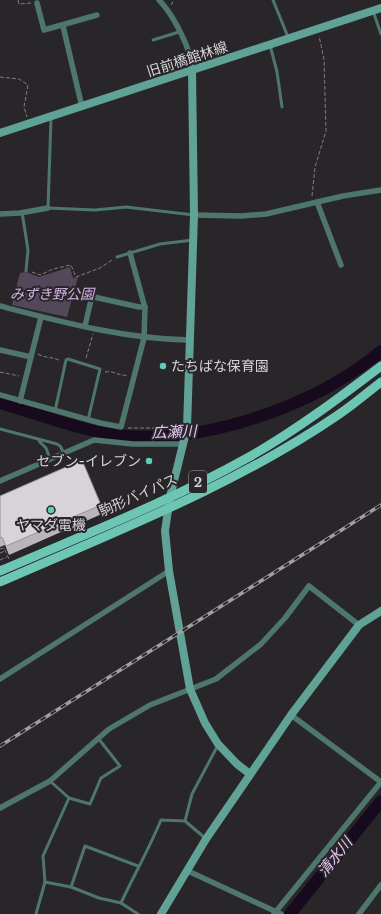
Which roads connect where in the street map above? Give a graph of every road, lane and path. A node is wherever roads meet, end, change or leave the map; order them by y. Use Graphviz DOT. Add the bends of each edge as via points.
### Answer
graph roads {
  1 [pos="18,0"];
  2 [pos="159,0"];
  3 [pos="273,0"];
  4 [pos="37,3"];
  5 [pos="377,9"];
  6 [pos="97,15"];
  7 [pos="63,26"];
  8 [pos="318,29"];
  9 [pos="180,32"];
  10 [pos="381,34"];
  11 [pos="289,39"];
  12 [pos="153,40"];
  13 [pos="270,45"];
  14 [pos="192,71"];
  15 [pos="0,77"];
  16 [pos="82,106"];
  17 [pos="282,107"];
  18 [pos="52,116"];
  19 [pos="29,123"];
  20 [pos="0,132"];
  21 [pos="381,190"];
  22 [pos="314,203"];
  23 [pos="48,208"];
  24 [pos="22,212"];
  25 [pos="0,214"];
  26 [pos="194,215"];
  27 [pos="193,240"];
  28 [pos="130,253"];
  29 [pos="118,257"];
  30 [pos="341,265"];
  31 [pos="26,270"];
  32 [pos="0,306"];
  33 [pos="145,307"];
  34 [pos="41,317"];
  35 [pos="85,326"];
  36 [pos="94,328"];
  37 [pos="144,338"];
  38 [pos="190,340"];
  39 [pos="0,350"];
  40 [pos="31,357"];
  41 [pos="85,364"];
  42 [pos="381,366"];
  43 [pos="0,372"];
  44 [pos="25,378"];
  45 [pos="381,382"];
  46 [pos="0,395"];
  47 [pos="20,401"];
  48 [pos="55,410"];
  49 [pos="88,420"];
  50 [pos="121,426"];
  51 [pos="186,427"];
  52 [pos="0,429"];
  53 [pos="39,441"];
  54 [pos="184,442"];
  55 [pos="64,453"];
  56 [pos="50,459"];
  57 [pos="0,481"];
  58 [pos="170,497"];
  59 [pos="169,508"];
  60 [pos="0,549"];
  61 [pos="5,551"];
  62 [pos="0,554"];
  63 [pos="8,557"];
  64 [pos="0,560"];
  65 [pos="10,561"];
  66 [pos="0,571"];
  67 [pos="169,571"];
  68 [pos="0,582"];
  69 [pos="381,611"];
  70 [pos="359,625"];
  71 [pos="0,679"];
  72 [pos="190,689"];
  73 [pos="291,715"];
  74 [pos="98,738"];
  75 [pos="218,744"];
  76 [pos="250,774"];
  77 [pos="50,781"];
  78 [pos="381,782"];
  79 [pos="69,798"];
  80 [pos="0,808"];
  81 [pos="185,822"];
  82 [pos="206,839"];
  83 [pos="138,866"];
  84 [pos="188,871"];
  85 [pos="45,882"];
  86 [pos="381,885"];
  87 [pos="71,887"];
  88 [pos="121,903"];
  89 [pos="276,913"];
  90 [pos="36,914"];
  91 [pos="138,914"];
  92 [pos="161,914"];
  93 [pos="358,914"];
  1 -- 4 [label="path" via="19,4"];
  2 -- 9 [label="street"];
  3 -- 11 [label="lane"];
  4 -- 7 [label="street" via="44,30"];
  5 -- 8 [label="street, 旧前橋館林線"];
  5 -- 10 [label="lane"];
  6 -- 7 [label="street"];
  7 -- 16 [label="street"];
  8 -- 11 [label="street, 旧前橋館林線"];
  8 -- 22 [label="path" via="324,59 326,131 315,167"];
  9 -- 12 [label="lane"];
  9 -- 14 [label="street" via="192,62"];
  11 -- 13 [label="street, 旧前橋館林線"];
  13 -- 14 [label="street, 旧前橋館林線"];
  13 -- 17 [label="lane"];
  14 -- 16 [label="street, 旧前橋館林線"];
  14 -- 26 [label="street"];
  15 -- 19 [label="path" via="19,79 28,85 24,107"];
  16 -- 18 [label="street, 旧前橋館林線"];
  18 -- 19 [label="street, 旧前橋館林線"];
  18 -- 23 [label="lane"];
  19 -- 20 [label="street, 旧前橋館林線"];
  21 -- 22 [label="street"];
  22 -- 26 [label="street" via="266,214"];
  22 -- 30 [label="street"];
  23 -- 24 [label="street"];
  23 -- 26 [label="lane" via="95,210 126,207"];
  24 -- 25 [label="street"];
  24 -- 31 [label="lane" via="28,250"];
  26 -- 27 [label="street"];
  27 -- 28 [label="lane" via="160,244"];
  27 -- 38 [label="street"];
  28 -- 29 [label="lane"];
  28 -- 33 [label="street"];
  29 -- 31 [label="path" via="74,277 71,265 40,275"];
  32 -- 34 [label="street"];
  33 -- 35 [label="street" via="94,297"];
  33 -- 37 [label="street"];
  34 -- 35 [label="street"];
  34 -- 40 [label="street"];
  35 -- 36 [label="street"];
  36 -- 37 [label="street"];
  36 -- 41 [label="path"];
  37 -- 38 [label="street"];
  37 -- 50 [label="street"];
  38 -- 51 [label="street"];
  39 -- 40 [label="street"];
  40 -- 44 [label="street"];
  41 -- 48 [label="lane" via="66,360"];
  41 -- 49 [label="lane" via="100,369"];
  42 -- 58 [label="main road, 駒形バイパス / 2" via="331,404 249,457"];
  43 -- 44 [label="path"];
  44 -- 47 [label="street"];
  45 -- 59 [label="main road, 駒形バイパス / 2" via="338,415 295,442"];
  46 -- 47 [label="street"];
  47 -- 48 [label="street"];
  48 -- 49 [label="street"];
  49 -- 50 [label="street"];
  50 -- 51 [label="path" via="130,429"];
  51 -- 54 [label="street"];
  52 -- 53 [label="lane"];
  53 -- 55 [label="lane" via="60,446"];
  53 -- 56 [label="lane" via="46,448"];
  54 -- 55 [label="street" via="133,444 94,440"];
  54 -- 58 [label="street"];
  55 -- 56 [label="street"];
  56 -- 57 [label="street"];
  58 -- 59 [label="street"];
  58 -- 66 [label="main road, 駒形バイパス / 2"];
  59 -- 67 [label="street" via="166,531"];
  59 -- 68 [label="main road, 駒形バイパス / 2"];
  60 -- 61 [label="path" via="4,548"];
  61 -- 62 [label="path"];
  61 -- 63 [label="path"];
  63 -- 64 [label="path"];
  63 -- 65 [label="path"];
  67 -- 71 [label="street"];
  67 -- 72 [label="street"];
  69 -- 70 [label="street"];
  70 -- 72 [label="street" via="309,586 261,644 216,679"];
  70 -- 73 [label="street"];
  72 -- 74 [label="street" via="150,705 109,728"];
  72 -- 75 [label="street" via="205,723"];
  73 -- 76 [label="street"];
  73 -- 78 [label="street"];
  74 -- 77 [label="street"];
  74 -- 79 [label="lane" via="120,766 101,778 90,804"];
  75 -- 76 [label="street"];
  75 -- 81 [label="lane" via="192,794"];
  76 -- 82 [label="street"];
  77 -- 79 [label="lane"];
  77 -- 80 [label="street"];
  78 -- 89 [label="street"];
  79 -- 85 [label="lane" via="43,856"];
  81 -- 82 [label="lane"];
  81 -- 83 [label="lane" via="161,820 150,848"];
  82 -- 84 [label="street"];
  83 -- 87 [label="lane" via="85,846"];
  83 -- 88 [label="lane"];
  84 -- 89 [label="street"];
  84 -- 92 [label="street"];
  85 -- 87 [label="lane"];
  85 -- 90 [label="lane"];
  86 -- 93 [label="street"];
  87 -- 88 [label="lane"];
  88 -- 91 [label="lane"];
}
